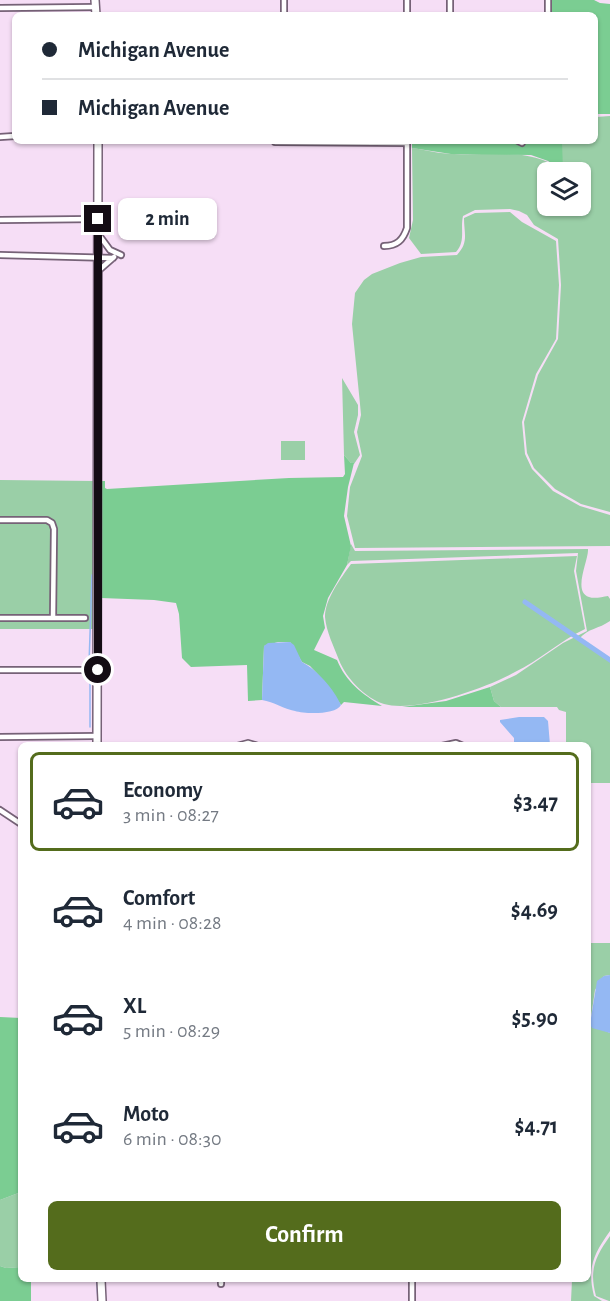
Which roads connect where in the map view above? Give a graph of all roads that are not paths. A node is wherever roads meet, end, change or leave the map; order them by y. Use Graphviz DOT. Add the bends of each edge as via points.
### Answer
graph roads {
  1 [pos="10,0"];
  2 [pos="10,7"];
  3 [pos="95,7"];
  4 [pos="0,8"];
  5 [pos="98,144"];
  6 [pos="407,144"];
  7 [pos="98,219"];
  8 [pos="0,220"];
  9 [pos="98,233"];
  10 [pos="384,246"];
  11 [pos="0,255"];
  12 [pos="98,256"];
  13 [pos="113,258"];
  14 [pos="98,271"];
  15 [pos="0,520"];
  16 [pos="0,618"];
  17 [pos="53,618"];
  18 [pos="85,618"];
  19 [pos="0,670"];
  20 [pos="98,670"];
  21 [pos="97,736"];
  22 [pos="0,737"];
  23 [pos="52,737"];
  24 [pos="52,742"];
  25 [pos="97,742"];
  26 [pos="0,810"];
  27 [pos="18,822"];
  28 [pos="101,1282"];
  29 [pos="412,1282"];
  30 [pos="102,1301"];
  31 [pos="412,1301"];
  1 -- 2 [label="street"];
  2 -- 3 [label="street"];
  2 -- 4 [label="street"];
  5 -- 7 [label="street"];
  6 -- 10 [label="street" via="407,228 402,240"];
  7 -- 8 [label="street"];
  7 -- 9 [label="street"];
  9 -- 12 [label="street"];
  9 -- 13 [label="street" via="106,246 121,255"];
  11 -- 12 [label="street"];
  12 -- 13 [label="street"];
  12 -- 14 [label="street"];
  13 -- 14 [label="street"];
  14 -- 20 [label="street"];
  15 -- 17 [label="street" via="52,523"];
  16 -- 17 [label="street"];
  17 -- 18 [label="street"];
  19 -- 20 [label="street"];
  20 -- 21 [label="street"];
  21 -- 23 [label="street"];
  21 -- 25 [label="street"];
  22 -- 23 [label="street"];
  23 -- 24 [label="street"];
  26 -- 27 [label="street"];
  28 -- 30 [label="street"];
  29 -- 31 [label="street"];
}
